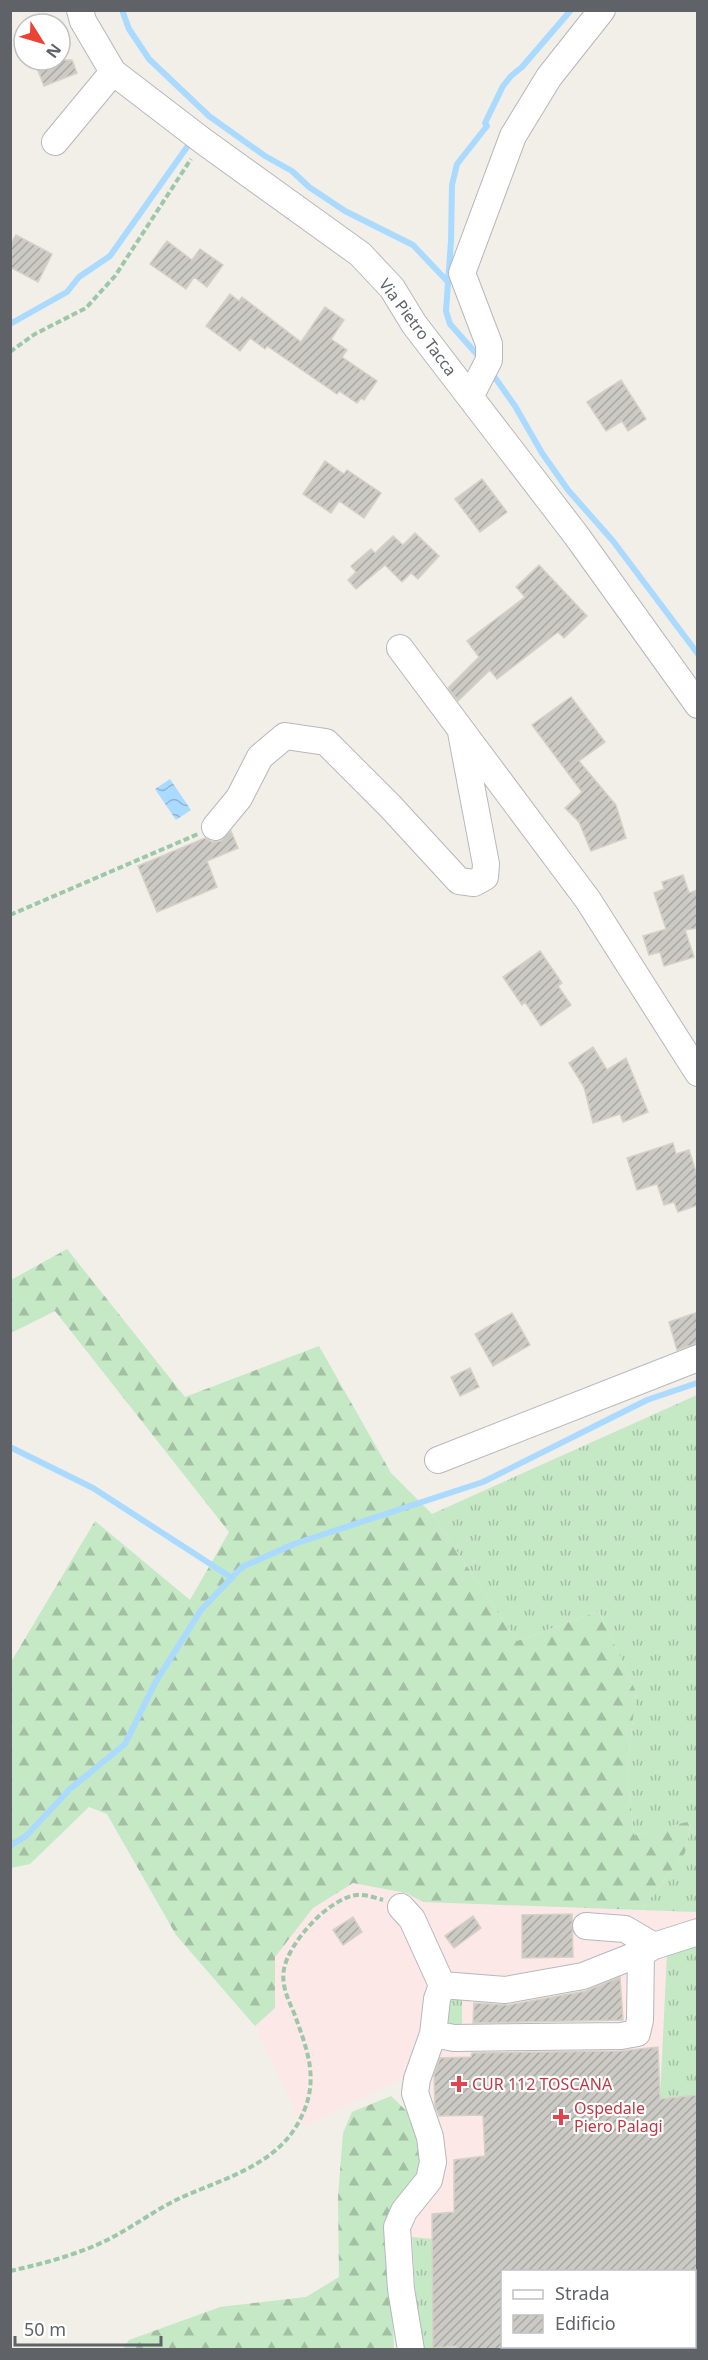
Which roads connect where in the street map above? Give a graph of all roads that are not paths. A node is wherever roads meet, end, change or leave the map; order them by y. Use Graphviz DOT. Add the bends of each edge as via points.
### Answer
graph roads {
  1 [pos="80,10"];
  2 [pos="602,10"];
  3 [pos="113,72"];
  4 [pos="55,142"];
  5 [pos="470,397"];
  6 [pos="400,648"];
  7 [pos="698,705"];
  8 [pos="461,732"];
  9 [pos="215,827"];
  10 [pos="698,1073"];
  11 [pos="698,1358"];
  12 [pos="438,1460"];
  13 [pos="401,1907"];
  14 [pos="586,1926"];
  15 [pos="698,1932"];
  16 [pos="647,1950"];
  17 [pos="442,1985"];
  18 [pos="433,2034"];
  19 [pos="411,2349"];
  1 -- 3 [label="street, Via Pietro Tacca"];
  2 -- 5 [label="street" via="549,77 513,136 462,273 489,344 489,360"];
  3 -- 4 [label="street"];
  3 -- 5 [label="street, Via Pietro Tacca" via="360,254 392,288 414,324"];
  5 -- 7 [label="street, Via Pietro Tacca" via="576,535"];
  6 -- 8 [label="street"];
  8 -- 9 [label="street" via="486,864 484,877 474,883 459,881 326,742 285,736 260,757 239,798"];
  8 -- 10 [label="street" via="588,900"];
  11 -- 12 [label="street"];
  13 -- 17 [label="street" via="412,1919"];
  14 -- 16 [label="street" via="625,1929"];
  15 -- 16 [label="street"];
  16 -- 17 [label="street" via="583,1976 505,1990"];
  16 -- 18 [label="street" via="637,2033 466,2038"];
  17 -- 18 [label="street"];
  18 -- 19 [label="street" via="415,2093 434,2162 429,2180 404,2211 397,2227 401,2289"];
}
